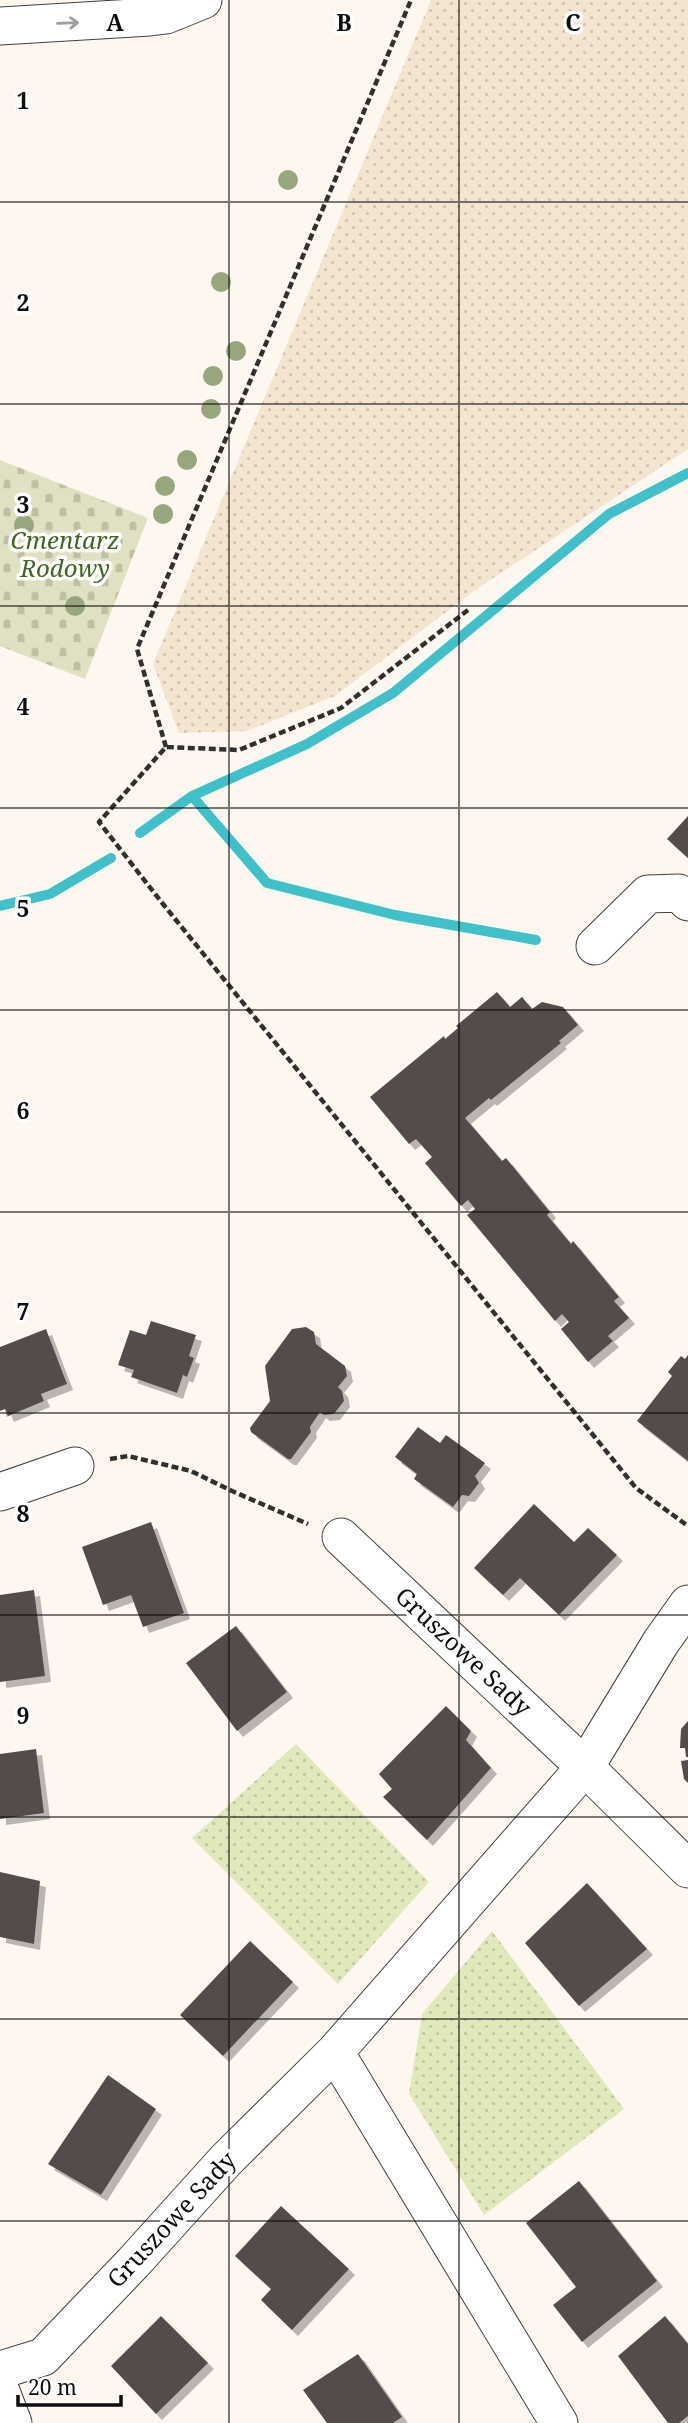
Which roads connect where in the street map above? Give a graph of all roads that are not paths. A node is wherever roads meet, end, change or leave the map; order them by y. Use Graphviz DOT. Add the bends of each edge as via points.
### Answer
graph roads {
  1 [pos="36,0"];
  2 [pos="203,0"];
  3 [pos="0,2"];
  4 [pos="0,26"];
  5 [pos="688,902"];
  6 [pos="595,946"];
  7 [pos="75,1466"];
  8 [pos="0,1492"];
  9 [pos="341,1537"];
  10 [pos="688,1604"];
  11 [pos="585,1767"];
  12 [pos="688,1869"];
  13 [pos="335,2052"];
  14 [pos="0,2370"];
  15 [pos="0,2389"];
  16 [pos="13,2423"];
  17 [pos="559,2423"];
  1 -- 3 [label="street"];
  4 -- 2 [label="street, one-way" via="166,15"];
  5 -- 6 [label="street" via="678,893 648,894"];
  7 -- 8 [label="street"];
  9 -- 11 [label="street, Gruszowe Sady"];
  10 -- 11 [label="street"];
  11 -- 12 [label="street, Gruszowe Sady"];
  11 -- 13 [label="street, Gruszowe Sady"];
  13 -- 14 [label="street, Gruszowe Sady" via="226,2160 43,2357"];
  13 -- 17 [label="street"];
  15 -- 16 [label="street"];
}
